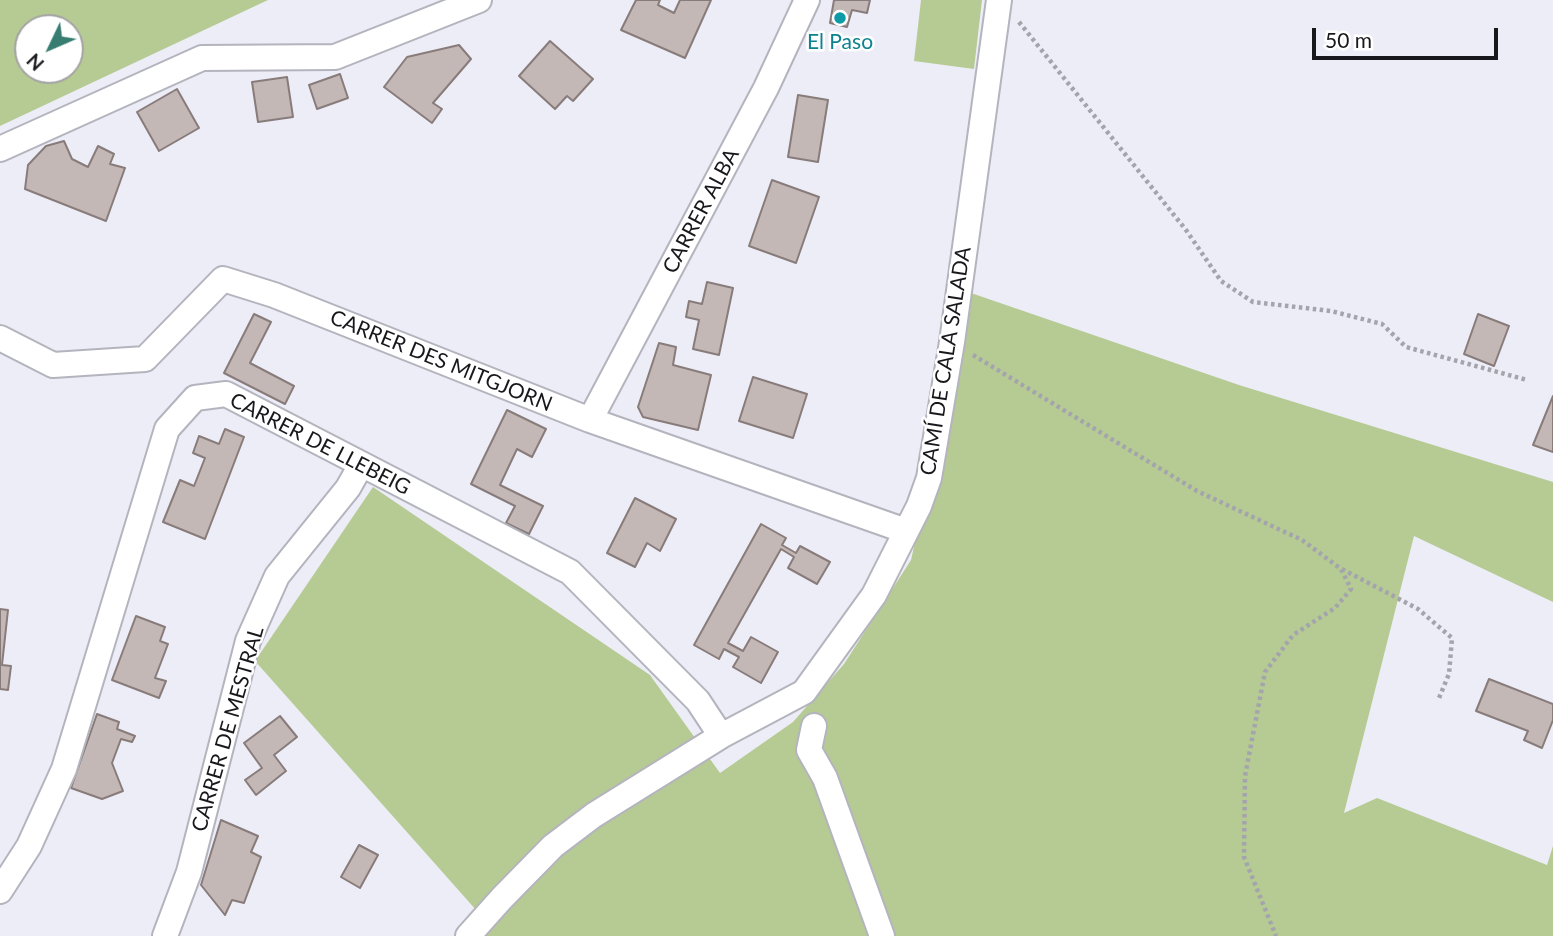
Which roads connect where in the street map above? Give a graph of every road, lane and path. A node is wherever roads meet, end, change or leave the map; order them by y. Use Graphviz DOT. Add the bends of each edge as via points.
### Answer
graph roads {
  1 [pos="480,0"];
  2 [pos="807,0"];
  3 [pos="999,0"];
  4 [pos="1018,21"];
  5 [pos="0,149"];
  6 [pos="0,338"];
  7 [pos="952,342"];
  8 [pos="1527,380"];
  9 [pos="590,420"];
  10 [pos="361,465"];
  11 [pos="906,531"];
  12 [pos="1341,569"];
  13 [pos="804,692"];
  14 [pos="1439,698"];
  15 [pos="721,736"];
  16 [pos="0,891"];
  17 [pos="165,936"];
  18 [pos="468,936"];
  19 [pos="882,936"];
  20 [pos="1276,936"];
  1 -- 5 [label="street" via="335,57 202,58"];
  2 -- 9 [label="street, CARRER ALBA" via="766,88"];
  3 -- 7 [label="street, CAMÍ DE CALA SALADA"];
  4 -- 8 [label="path" via="1186,230 1221,281 1253,302 1331,311 1382,324 1406,347"];
  6 -- 9 [label="street, CARRER DES MITGJORN" via="53,365 145,359 223,279"];
  7 -- 11 [label="street, CAMÍ DE CALA SALADA" via="929,478"];
  7 -- 12 [label="path" via="1197,491 1302,540"];
  9 -- 11 [label="street, CARRER DES MITGJORN"];
  10 -- 15 [label="street, CARRER DE LLEBEIG" via="570,572 698,701"];
  10 -- 16 [label="street, CARRER DE LLEBEIG" via="226,394 195,398 167,429 64,769 29,846"];
  10 -- 17 [label="street, CARRER DE MESTRAL" via="348,488 277,576 248,641 188,872"];
  11 -- 13 [label="street, CAMÍ DE CALA SALADA" via="874,595"];
  12 -- 14 [label="path" via="1418,608 1452,638 1449,674"];
  12 -- 20 [label="path" via="1351,589 1335,608 1293,635 1265,672 1245,776 1244,857"];
  13 -- 15 [label="street, CAMÍ DE CALA SALADA"];
  13 -- 19 [label="street" via="824,743 825,778"];
  15 -- 18 [label="street, CAMÍ DE CALA SALADA" via="638,786 553,846"];
}
